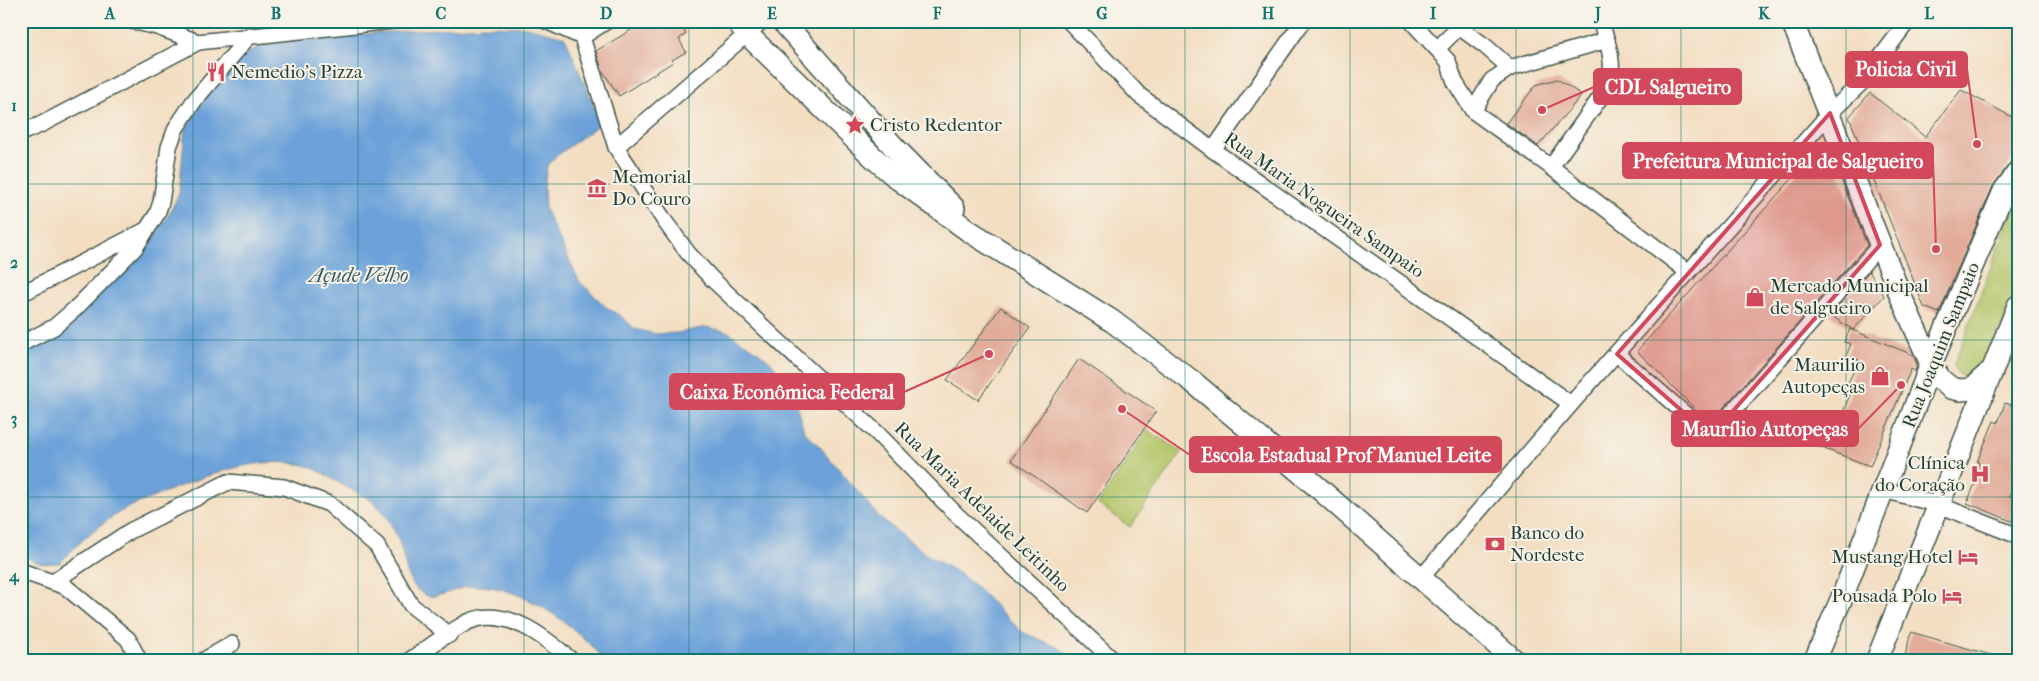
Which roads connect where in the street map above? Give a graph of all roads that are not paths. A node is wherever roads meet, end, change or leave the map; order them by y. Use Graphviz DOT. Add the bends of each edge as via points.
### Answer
graph roads {
  1 [pos="132,21"];
  2 [pos="392,21"];
  3 [pos="546,21"];
  4 [pos="572,21"];
  5 [pos="607,21"];
  6 [pos="782,21"];
  7 [pos="1069,21"];
  8 [pos="1303,21"];
  9 [pos="1412,21"];
  10 [pos="1600,21"];
  11 [pos="1792,21"];
  12 [pos="1908,21"];
  13 [pos="749,25"];
  14 [pos="250,35"];
  15 [pos="582,37"];
  16 [pos="1607,40"];
  17 [pos="198,42"];
  18 [pos="1438,48"];
  19 [pos="817,60"];
  20 [pos="1510,68"];
  21 [pos="796,82"];
  22 [pos="1473,111"];
  23 [pos="1830,113"];
  24 [pos="866,116"];
  25 [pos="846,131"];
  26 [pos="21,133"];
  27 [pos="616,147"];
  28 [pos="1213,150"];
  29 [pos="1551,167"];
  30 [pos="2018,172"];
  31 [pos="150,228"];
  32 [pos="989,244"];
  33 [pos="1880,245"];
  34 [pos="1688,272"];
  35 [pos="21,294"];
  36 [pos="2018,306"];
  37 [pos="21,344"];
  38 [pos="1618,354"];
  39 [pos="1931,364"];
  40 [pos="1990,372"];
  41 [pos="1571,404"];
  42 [pos="1884,490"];
  43 [pos="1939,505"];
  44 [pos="2018,536"];
  45 [pos="21,571"];
  46 [pos="1421,578"];
  47 [pos="53,582"];
  48 [pos="449,635"];
  49 [pos="232,644"];
  50 [pos="139,660"];
  51 [pos="204,660"];
  52 [pos="410,660"];
  53 [pos="571,660"];
  54 [pos="1113,660"];
  55 [pos="1514,660"];
  56 [pos="1815,660"];
  57 [pos="1877,660"];
  1 -- 17 [label="street"];
  2 -- 14 [label="street"];
  3 -- 15 [label="street"];
  4 -- 15 [label="street, Rua Maria Adelaide Leitinho"];
  5 -- 15 [label="street"];
  6 -- 19 [label="main road"];
  7 -- 28 [label="street, Rua Maria Nogueira Sampaio" via="1139,96"];
  8 -- 28 [label="street"];
  9 -- 18 [label="street"];
  10 -- 16 [label="street"];
  11 -- 23 [label="main road"];
  12 -- 23 [label="street" via="1862,82"];
  13 -- 21 [label="main road"];
  13 -- 27 [label="street"];
  14 -- 17 [label="street"];
  14 -- 31 [label="street" via="194,101 176,128 169,147 161,202"];
  15 -- 27 [label="street, Rua Maria Adelaide Leitinho"];
  16 -- 20 [label="street"];
  16 -- 29 [label="street" via="1612,77"];
  17 -- 26 [label="street"];
  18 -- 20 [label="street" via="1459,27"];
  18 -- 22 [label="street"];
  19 -- 21 [label="main road"];
  19 -- 24 [label="main road"];
  20 -- 22 [label="street" via="1492,80"];
  21 -- 25 [label="main road"];
  22 -- 29 [label="street"];
  23 -- 33 [label="main road"];
  23 -- 34 [label="street"];
  24 -- 25 [label="main road"];
  24 -- 32 [label="main road"];
  25 -- 32 [label="main road" via="916,192"];
  27 -- 54 [label="street, Rua Maria Adelaide Leitinho" via="683,246 712,279"];
  28 -- 41 [label="street, Rua Maria Nogueira Sampaio"];
  29 -- 34 [label="street"];
  30 -- 39 [label="main road, Rua Joaquim Sampaio" via="2004,191"];
  31 -- 35 [label="street"];
  31 -- 37 [label="street" via="130,254 75,309 54,327"];
  32 -- 46 [label="main road" via="1112,321 1185,377"];
  33 -- 38 [label="street" via="1712,432 1702,429"];
  33 -- 39 [label="main road"];
  34 -- 38 [label="street"];
  36 -- 40 [label="main road"];
  38 -- 41 [label="street"];
  39 -- 40 [label="main road" via="1940,379 1951,388 1960,390 1971,389"];
  39 -- 42 [label="main road, Rua Joaquim Sampaio"];
  40 -- 43 [label="main road"];
  41 -- 46 [label="street"];
  42 -- 43 [label="street"];
  42 -- 56 [label="main road, Rua Joaquim Sampaio"];
  43 -- 44 [label="street"];
  43 -- 57 [label="main road"];
  45 -- 47 [label="street"];
  46 -- 55 [label="main road"];
  47 -- 48 [label="street" via="130,531 228,482 284,487 329,504 377,546 411,605"];
  47 -- 50 [label="street" via="66,587 128,639"];
  48 -- 52 [label="street"];
  48 -- 53 [label="street" via="468,622 484,618 503,619 548,640"];
  49 -- 51 [label="street"];
}
